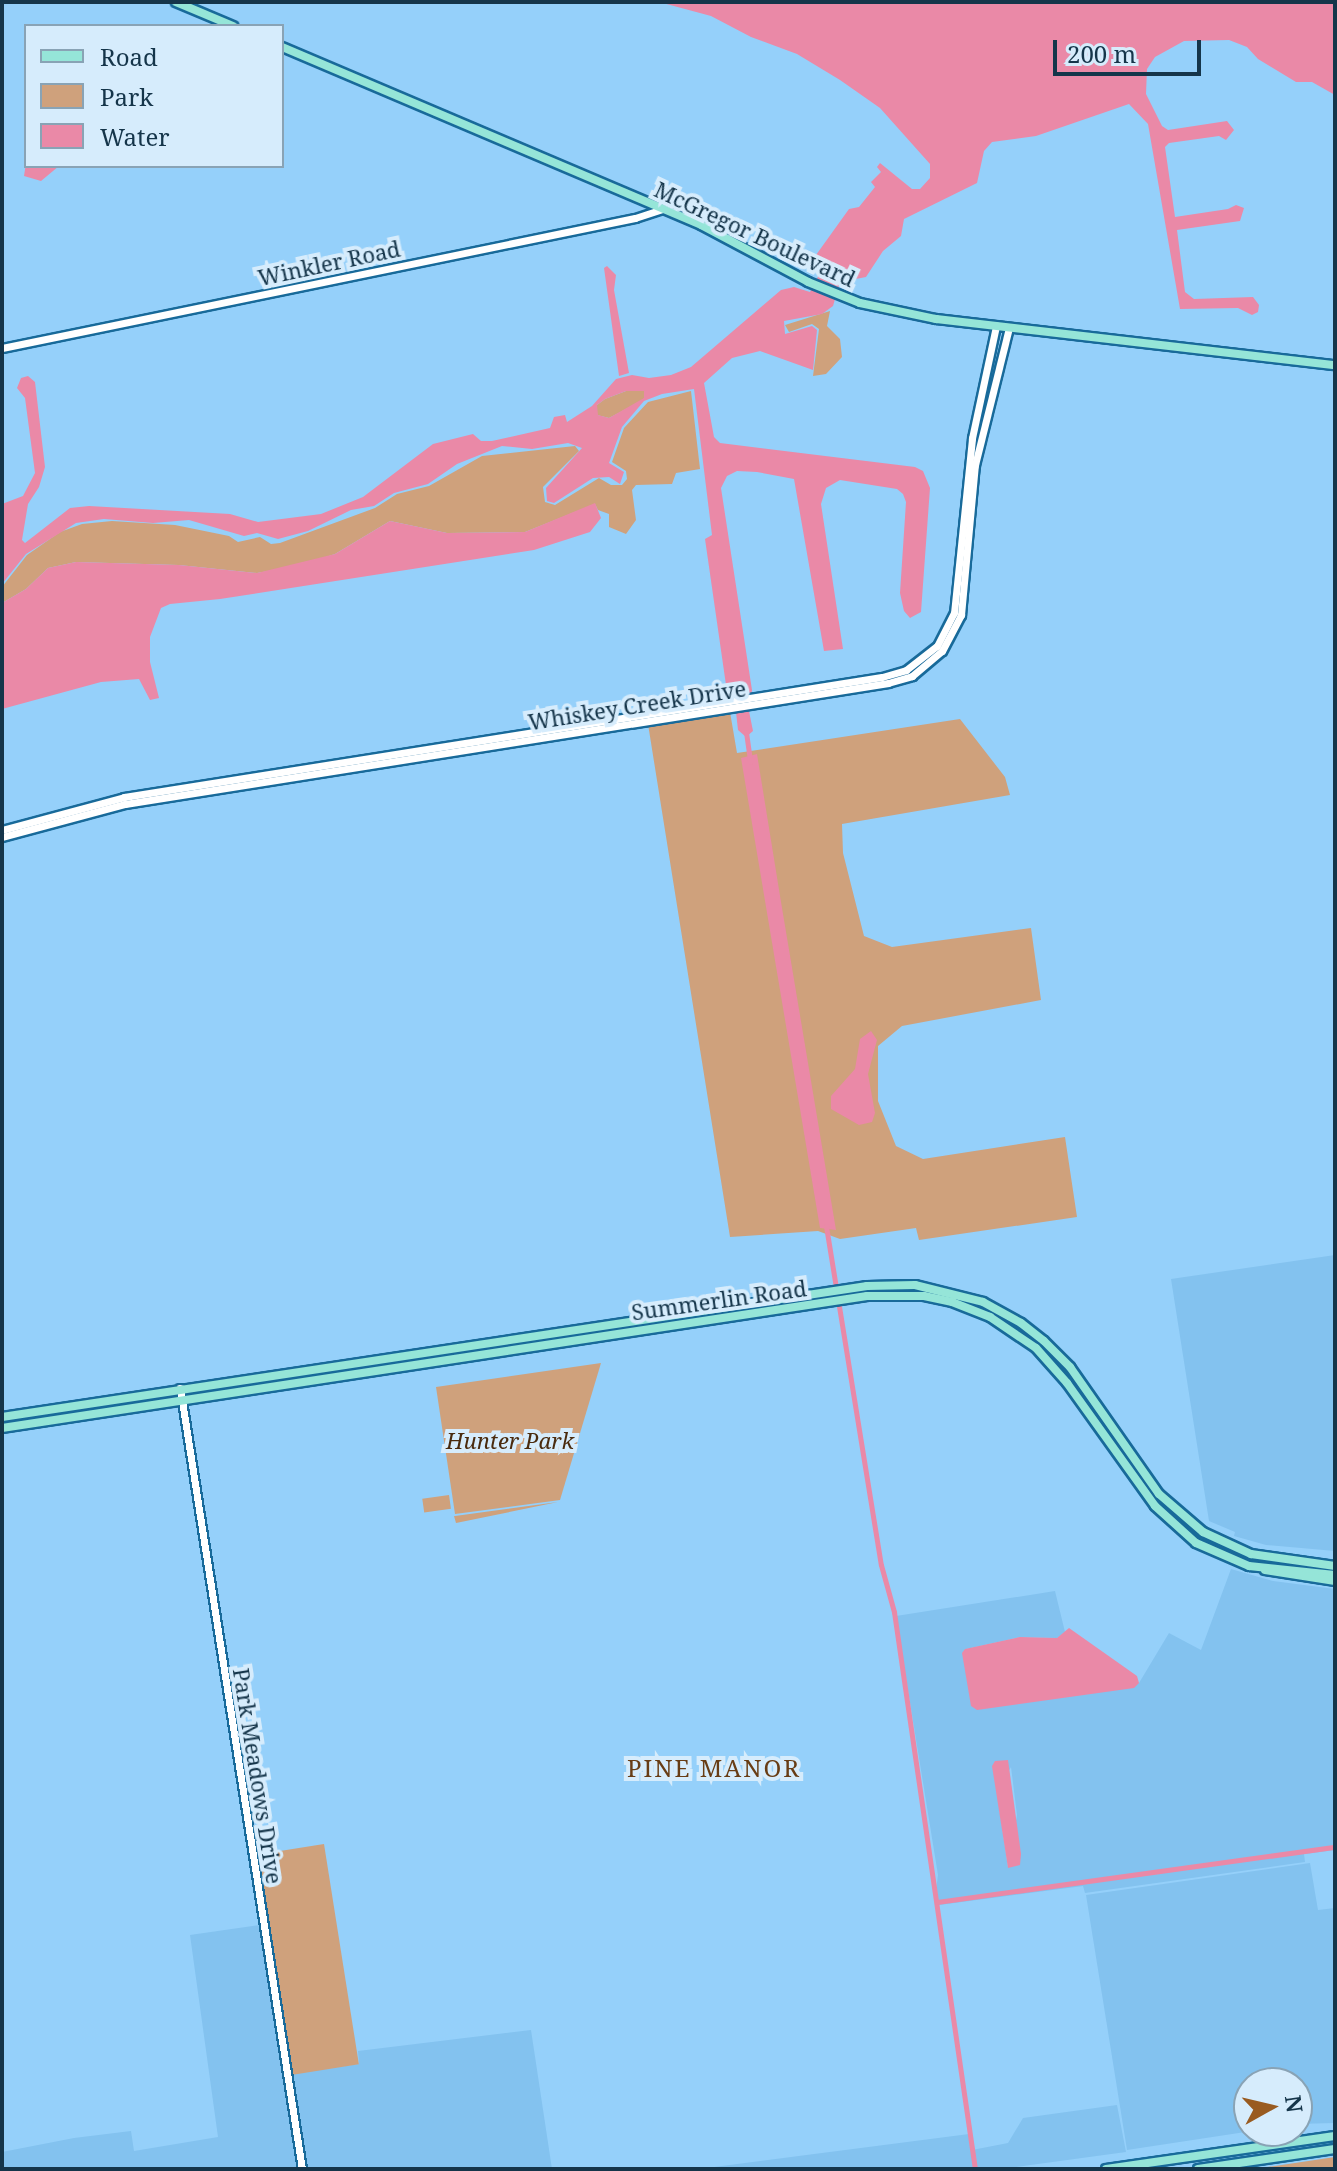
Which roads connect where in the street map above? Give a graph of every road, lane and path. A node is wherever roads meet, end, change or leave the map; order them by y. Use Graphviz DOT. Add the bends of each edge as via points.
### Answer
graph roads {
  1 [pos="176,2"];
  2 [pos="228,24"];
  3 [pos="284,48"];
  4 [pos="663,209"];
  5 [pos="996,326"];
  6 [pos="1009,328"];
  7 [pos="2,348"];
  8 [pos="1335,365"];
  9 [pos="754,701"];
  10 [pos="729,705"];
  11 [pos="2,830"];
  12 [pos="2,837"];
  13 [pos="181,1393"];
  14 [pos="2,1417"];
  15 [pos="2,1428"];
  16 [pos="1249,1566"];
  17 [pos="1335,1566"];
  18 [pos="1335,1575"];
  19 [pos="1335,1581"];
  20 [pos="1335,2136"];
  21 [pos="1335,2149"];
  22 [pos="302,2169"];
  23 [pos="1106,2169"];
  24 [pos="1198,2169"];
  1 -- 2 [label="main road"];
  3 -- 4 [label="main road, McGregor Boulevard"];
  4 -- 5 [label="main road, McGregor Boulevard" via="841,297 913,316"];
  4 -- 7 [label="street, Winkler Road"];
  5 -- 6 [label="main road, McGregor Boulevard"];
  5 -- 9 [label="street, Whiskey Creek Drive" via="972,438 955,607 944,637 925,658 894,674"];
  6 -- 8 [label="main road, McGregor Boulevard"];
  6 -- 9 [label="street, Whiskey Creek Drive" via="975,465 962,609 947,645 923,669 900,680"];
  9 -- 10 [label="street, Whiskey Creek Drive"];
  10 -- 11 [label="street, Whiskey Creek Drive" via="124,797"];
  10 -- 12 [label="street, Whiskey Creek Drive" via="136,802"];
  13 -- 14 [label="main road, Summerlin Road"];
  13 -- 15 [label="main road, Summerlin Road"];
  13 -- 16 [label="main road, Summerlin Road" via="832,1301 895,1294 938,1299 978,1311 1014,1331 1056,1369 1168,1520 1204,1548"];
  13 -- 17 [label="main road, Summerlin Road" via="831,1291 887,1284 929,1286 970,1297 1033,1332 1070,1367 1151,1484 1186,1521 1242,1551"];
  13 -- 22 [label="street, Park Meadows Drive"];
  16 -- 18 [label="main road, Summerlin Road"];
  16 -- 19 [label="main road"];
  20 -- 23 [label="main road"];
  21 -- 24 [label="main road"];
}
